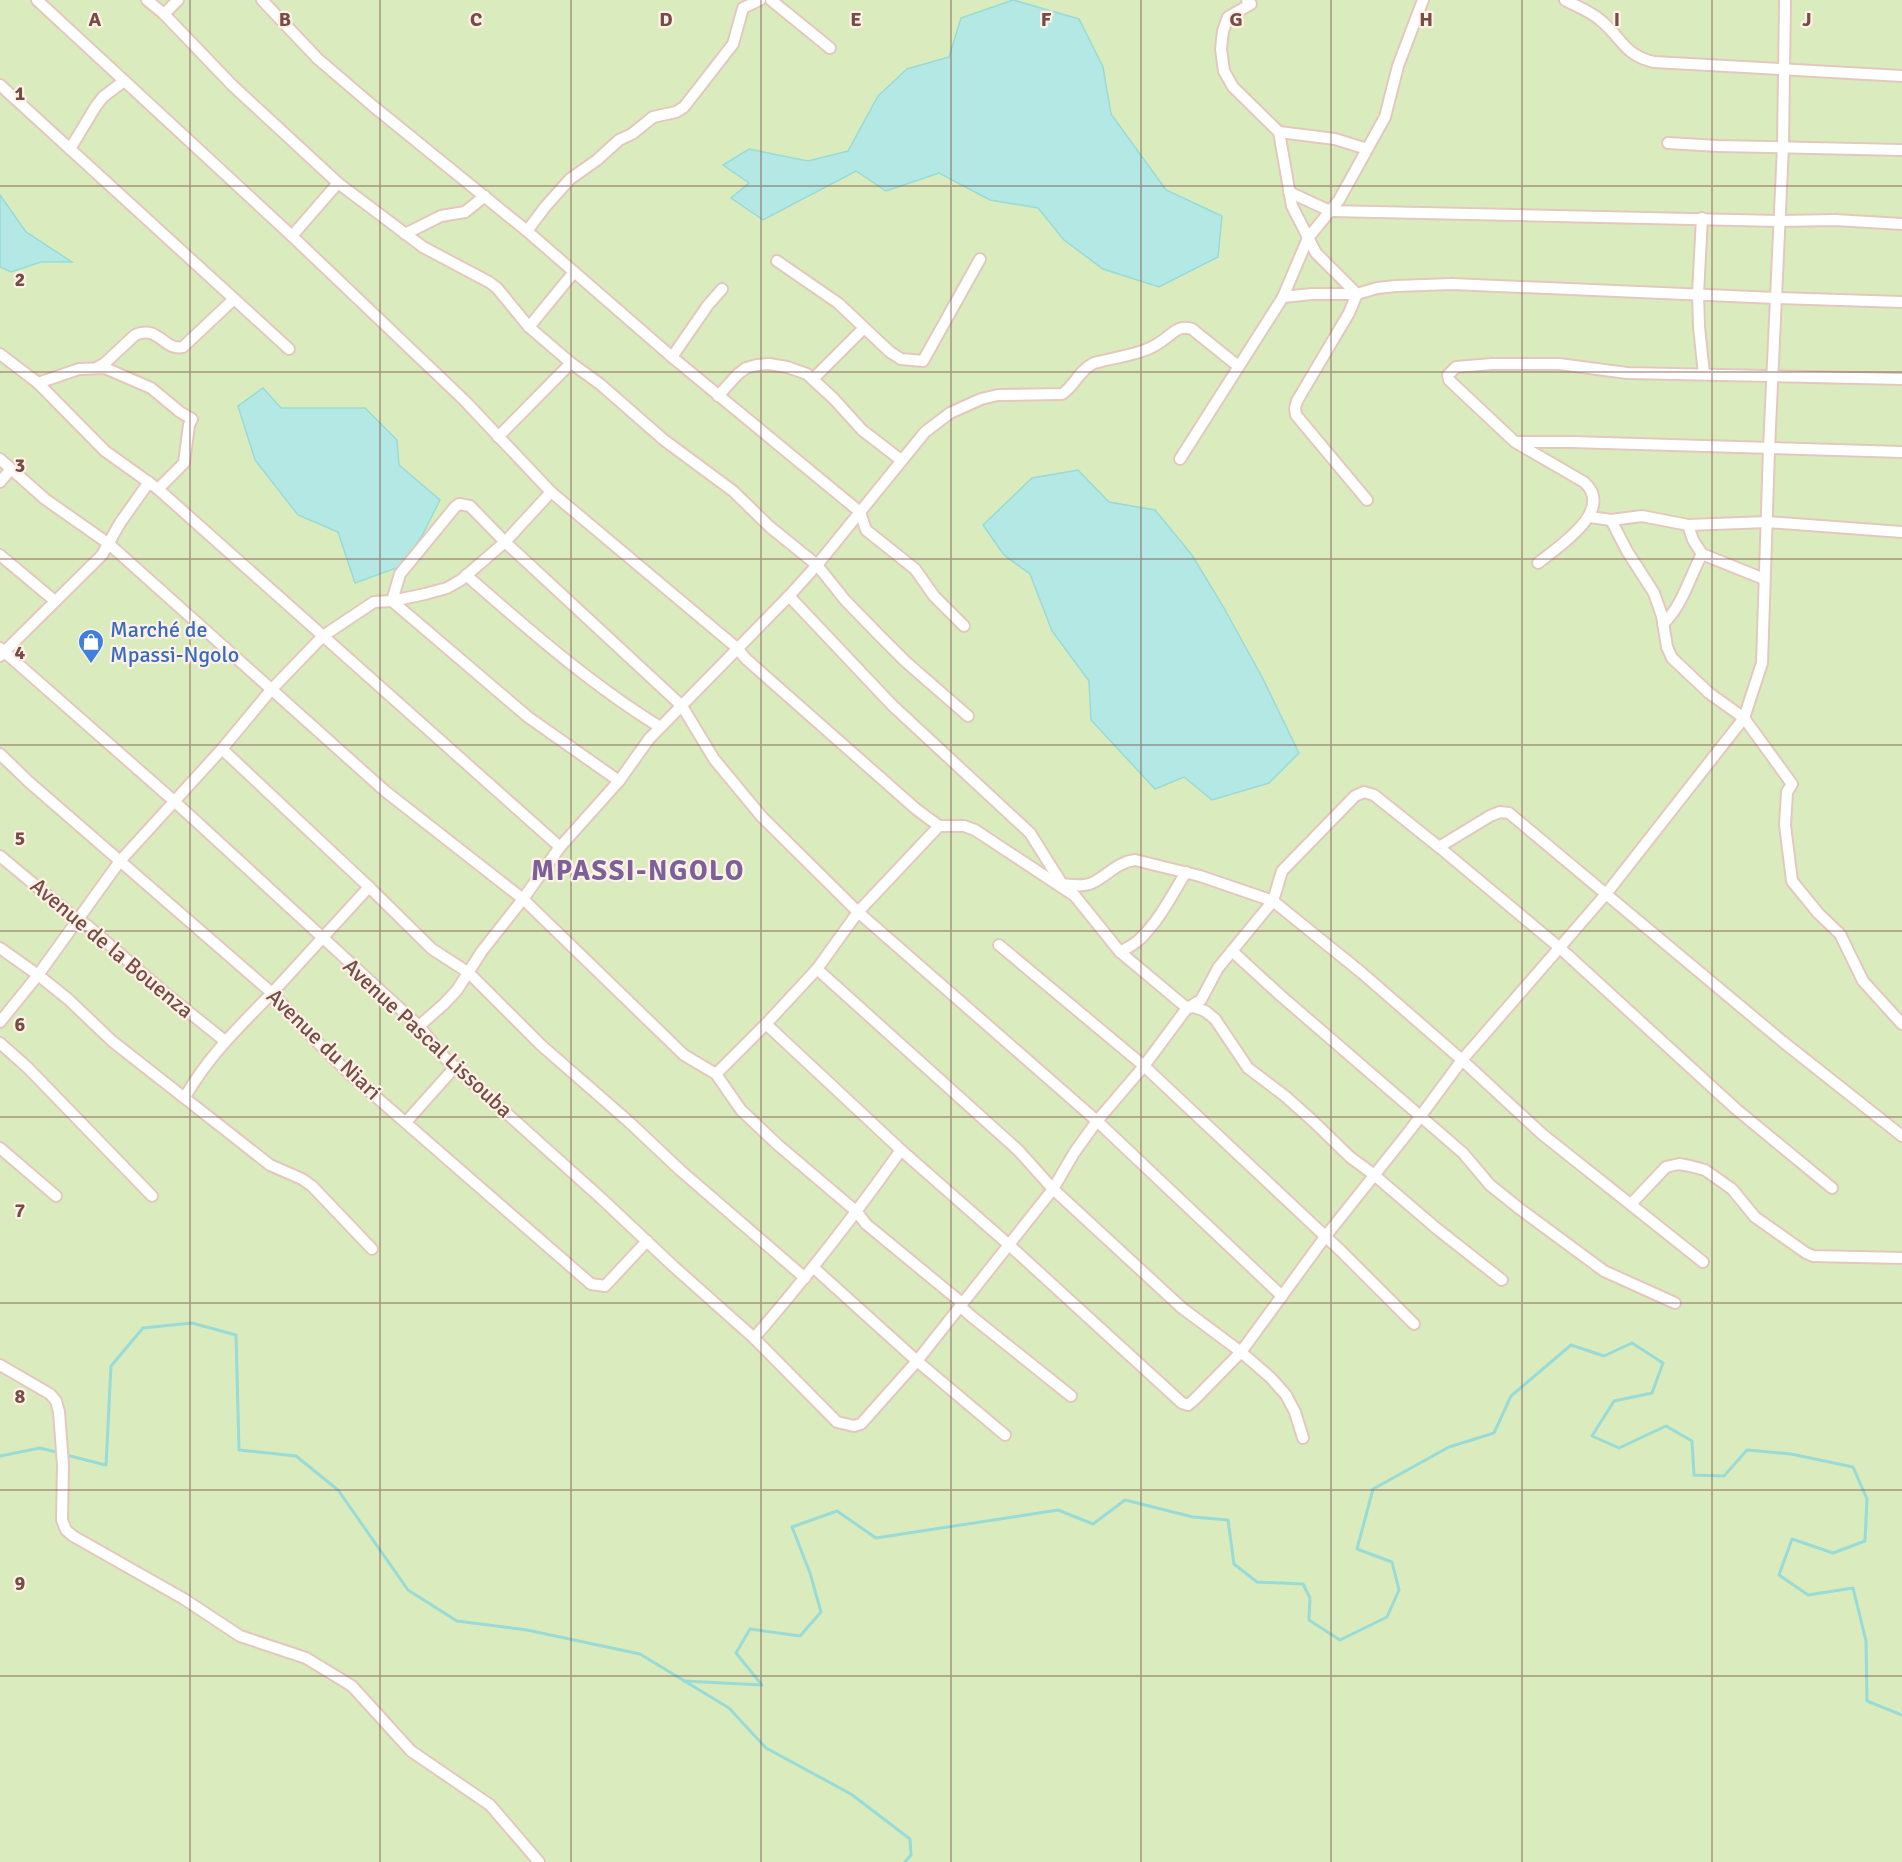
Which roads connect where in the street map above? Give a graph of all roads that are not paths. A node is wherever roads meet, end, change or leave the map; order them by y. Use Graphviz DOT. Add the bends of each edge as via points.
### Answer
graph roads {
  1 [pos="37,0"];
  2 [pos="147,0"];
  3 [pos="178,0"];
  4 [pos="262,0"];
  5 [pos="760,0"];
  6 [pos="771,0"];
  7 [pos="1423,0"];
  8 [pos="1565,0"];
  9 [pos="1785,0"];
  10 [pos="1251,1"];
  11 [pos="164,14"];
  12 [pos="830,48"];
  13 [pos="1784,68"];
  14 [pos="1902,76"];
  15 [pos="124,81"];
  16 [pos="0,85"];
  17 [pos="1279,132"];
  18 [pos="1668,143"];
  19 [pos="1783,146"];
  20 [pos="70,149"];
  21 [pos="1367,149"];
  22 [pos="1902,150"];
  23 [pos="338,183"];
  24 [pos="1290,192"];
  25 [pos="485,196"];
  26 [pos="1330,211"];
  27 [pos="1702,218"];
  28 [pos="1779,221"];
  29 [pos="1902,224"];
  30 [pos="527,231"];
  31 [pos="405,234"];
  32 [pos="292,236"];
  33 [pos="1308,238"];
  34 [pos="980,260"];
  35 [pos="777,261"];
  36 [pos="574,272"];
  37 [pos="722,289"];
  38 [pos="1357,294"];
  39 [pos="1698,294"];
  40 [pos="1283,297"];
  41 [pos="1776,298"];
  42 [pos="234,299"];
  43 [pos="1902,302"];
  44 [pos="529,327"];
  45 [pos="864,328"];
  46 [pos="289,349"];
  47 [pos="0,355"];
  48 [pos="672,357"];
  49 [pos="571,363"];
  50 [pos="1238,366"];
  51 [pos="98,367"];
  52 [pos="1704,374"];
  53 [pos="1773,375"];
  54 [pos="813,379"];
  55 [pos="1902,379"];
  56 [pos="38,383"];
  57 [pos="718,396"];
  58 [pos="498,437"];
  59 [pos="1515,442"];
  60 [pos="1769,449"];
  61 [pos="1902,452"];
  62 [pos="0,459"];
  63 [pos="1179,459"];
  64 [pos="901,460"];
  65 [pos="11,469"];
  66 [pos="0,482"];
  67 [pos="149,482"];
  68 [pos="159,489"];
  69 [pos="551,492"];
  70 [pos="1366,500"];
  71 [pos="860,512"];
  72 [pos="1590,517"];
  73 [pos="1611,520"];
  74 [pos="1767,522"];
  75 [pos="1688,525"];
  76 [pos="1902,532"];
  77 [pos="505,542"];
  78 [pos="110,544"];
  79 [pos="1702,554"];
  80 [pos="0,555"];
  81 [pos="1538,563"];
  82 [pos="817,565"];
  83 [pos="466,575"];
  84 [pos="1764,579"];
  85 [pos="789,596"];
  86 [pos="55,601"];
  87 [pos="392,601"];
  88 [pos="1663,624"];
  89 [pos="964,627"];
  90 [pos="323,636"];
  91 [pos="737,648"];
  92 [pos="1,652"];
  93 [pos="271,690"];
  94 [pos="682,706"];
  95 [pos="968,716"];
  96 [pos="1744,718"];
  97 [pos="660,727"];
  98 [pos="222,749"];
  99 [pos="0,754"];
  100 [pos="619,781"];
  101 [pos="174,801"];
  102 [pos="939,826"];
  103 [pos="560,847"];
  104 [pos="1439,847"];
  105 [pos="0,856"];
  106 [pos="120,861"];
  107 [pos="1186,872"];
  108 [pos="1062,884"];
  109 [pos="369,887"];
  110 [pos="1606,894"];
  111 [pos="1075,896"];
  112 [pos="523,899"];
  113 [pos="1273,901"];
  114 [pos="858,912"];
  115 [pos="77,920"];
  116 [pos="322,938"];
  117 [pos="999,945"];
  118 [pos="0,948"];
  119 [pos="1560,948"];
  120 [pos="1232,951"];
  121 [pos="1120,952"];
  122 [pos="817,969"];
  123 [pos="469,973"];
  124 [pos="39,975"];
  125 [pos="272,993"];
  126 [pos="1187,1008"];
  127 [pos="0,1022"];
  128 [pos="766,1024"];
  129 [pos="1902,1024"];
  130 [pos="419,1026"];
  131 [pos="225,1041"];
  132 [pos="0,1043"];
  133 [pos="1462,1060"];
  134 [pos="1144,1066"];
  135 [pos="455,1067"];
  136 [pos="716,1074"];
  137 [pos="185,1097"];
  138 [pos="1420,1116"];
  139 [pos="1097,1121"];
  140 [pos="406,1122"];
  141 [pos="1902,1136"];
  142 [pos="0,1148"];
  143 [pos="901,1150"];
  144 [pos="1373,1174"];
  145 [pos="1832,1188"];
  146 [pos="1053,1189"];
  147 [pos="56,1196"];
  148 [pos="152,1196"];
  149 [pos="1631,1204"];
  150 [pos="857,1212"];
  151 [pos="1325,1237"];
  152 [pos="647,1241"];
  153 [pos="1008,1244"];
  154 [pos="372,1249"];
  155 [pos="1902,1258"];
  156 [pos="1703,1262"];
  157 [pos="814,1268"];
  158 [pos="805,1278"];
  159 [pos="1502,1280"];
  160 [pos="1282,1296"];
  161 [pos="962,1303"];
  162 [pos="1675,1303"];
  163 [pos="1414,1324"];
  164 [pos="754,1338"];
  165 [pos="1241,1352"];
  166 [pos="917,1361"];
  167 [pos="0,1365"];
  168 [pos="1071,1396"];
  169 [pos="1005,1435"];
  170 [pos="1303,1438"];
  171 [pos="539,1862"];
  1 -- 15 [label="street"];
  2 -- 11 [label="street"];
  3 -- 11 [label="street"];
  4 -- 25 [label="street" via="318,59"];
  5 -- 30 [label="street" via="743,8 733,44 684,107 653,117 638,131 619,140 570,179"];
  6 -- 12 [label="street"];
  7 -- 21 [label="street" via="1398,66 1385,117"];
  8 -- 13 [label="street" via="1598,18 1631,53 1642,59 1686,65"];
  9 -- 13 [label="street"];
  10 -- 17 [label="street" via="1228,17 1222,40 1224,71 1233,87"];
  11 -- 23 [label="street" via="232,85"];
  13 -- 14 [label="street"];
  13 -- 19 [label="street"];
  15 -- 20 [label="street" via="96,106"];
  15 -- 32 [label="street"];
  16 -- 20 [label="street"];
  17 -- 21 [label="street" via="1335,139"];
  17 -- 24 [label="street"];
  18 -- 19 [label="street"];
  19 -- 22 [label="street"];
  19 -- 28 [label="street"];
  20 -- 42 [label="street"];
  21 -- 26 [label="street"];
  23 -- 31 [label="street"];
  23 -- 32 [label="street"];
  24 -- 26 [label="street"];
  24 -- 33 [label="street" via="1292,206"];
  25 -- 30 [label="street"];
  25 -- 31 [label="street" via="465,212 441,216"];
  26 -- 27 [label="street"];
  26 -- 33 [label="street"];
  27 -- 28 [label="street"];
  27 -- 39 [label="street"];
  28 -- 29 [label="street"];
  28 -- 41 [label="street"];
  30 -- 36 [label="street"];
  31 -- 44 [label="street" via="489,282"];
  32 -- 58 [label="street"];
  33 -- 38 [label="street" via="1316,253"];
  33 -- 40 [label="street"];
  34 -- 45 [label="street" via="923,361 890,352"];
  35 -- 45 [label="street" via="838,303"];
  36 -- 44 [label="street"];
  36 -- 48 [label="street"];
  37 -- 48 [label="street"];
  38 -- 39 [label="street" via="1396,285 1452,284"];
  38 -- 40 [label="street"];
  38 -- 70 [label="street" via="1295,408 1296,415"];
  39 -- 41 [label="street"];
  39 -- 52 [label="street"];
  40 -- 50 [label="street"];
  41 -- 43 [label="street"];
  41 -- 53 [label="street"];
  42 -- 46 [label="street"];
  42 -- 51 [label="street" via="183,347 175,348 151,332 140,333"];
  44 -- 49 [label="street"];
  45 -- 54 [label="street"];
  47 -- 56 [label="street"];
  48 -- 57 [label="street"];
  49 -- 58 [label="street"];
  49 -- 82 [label="street" via="733,491"];
  50 -- 63 [label="street"];
  50 -- 64 [label="street" via="1192,329 1178,328 1151,348 1094,363 1062,394 998,395 950,413 925,432"];
  51 -- 56 [label="street" via="67,372"];
  51 -- 68 [label="street" via="151,388 192,418 184,462"];
  52 -- 53 [label="street"];
  52 -- 59 [label="street" via="1627,373 1559,364 1492,364 1450,370 1449,380"];
  53 -- 55 [label="street"];
  53 -- 60 [label="street"];
  54 -- 57 [label="street" via="787,367 757,365 738,374"];
  54 -- 64 [label="street" via="862,430"];
  56 -- 67 [label="street" via="94,442"];
  57 -- 71 [label="street"];
  58 -- 69 [label="street"];
  59 -- 60 [label="street"];
  59 -- 72 [label="street" via="1584,482 1593,496"];
  60 -- 61 [label="street"];
  60 -- 74 [label="street"];
  62 -- 65 [label="street"];
  64 -- 71 [label="street"];
  65 -- 66 [label="street"];
  65 -- 78 [label="street" via="45,499"];
  67 -- 68 [label="street"];
  67 -- 78 [label="street"];
  68 -- 90 [label="street"];
  69 -- 77 [label="street"];
  69 -- 91 [label="street"];
  71 -- 82 [label="street"];
  71 -- 89 [label="street" via="866,530 915,569"];
  72 -- 73 [label="street"];
  72 -- 81 [label="street"];
  73 -- 75 [label="street" via="1642,516"];
  73 -- 88 [label="street" via="1654,593"];
  74 -- 75 [label="street"];
  74 -- 76 [label="street"];
  74 -- 84 [label="street"];
  75 -- 79 [label="street"];
  77 -- 83 [label="street"];
  77 -- 87 [label="street" via="470,506 459,504 400,574"];
  77 -- 94 [label="street"];
  78 -- 86 [label="street"];
  78 -- 93 [label="street"];
  79 -- 84 [label="street"];
  79 -- 88 [label="street" via="1681,601"];
  80 -- 86 [label="street"];
  82 -- 85 [label="street"];
  82 -- 95 [label="street" via="845,600 906,662"];
  83 -- 87 [label="street" via="447,588"];
  83 -- 97 [label="street" via="580,671"];
  84 -- 96 [label="street" via="1762,663"];
  85 -- 91 [label="street"];
  85 -- 108 [label="street" via="892,705 1030,832"];
  86 -- 92 [label="street"];
  87 -- 90 [label="street" via="374,603"];
  87 -- 100 [label="street" via="528,717"];
  88 -- 96 [label="street" via="1671,658"];
  90 -- 93 [label="street"];
  90 -- 103 [label="street"];
  91 -- 94 [label="street"];
  91 -- 102 [label="street"];
  92 -- 101 [label="street, Avenue Pascal Lissouba"];
  93 -- 98 [label="street"];
  93 -- 112 [label="street" via="385,792"];
  94 -- 97 [label="street"];
  94 -- 114 [label="street" via="714,759 762,817"];
  96 -- 110 [label="street"];
  96 -- 129 [label="street" via="1792,784 1787,792 1785,825 1792,881 1840,934 1863,981"];
  97 -- 100 [label="street"];
  98 -- 101 [label="street"];
  98 -- 109 [label="street"];
  99 -- 106 [label="street, Avenue du Niari"];
  100 -- 103 [label="street"];
  101 -- 106 [label="street"];
  101 -- 116 [label="street, Avenue Pascal Lissouba"];
  102 -- 111 [label="street" via="975,830"];
  102 -- 114 [label="street"];
  103 -- 112 [label="street"];
  104 -- 110 [label="street" via="1490,816 1509,813"];
  104 -- 113 [label="street" via="1374,795 1364,792 1355,796 1282,871"];
  104 -- 119 [label="street"];
  105 -- 115 [label="street, Avenue de la Bouenza"];
  106 -- 115 [label="street"];
  106 -- 125 [label="street, Avenue du Niari"];
  107 -- 108 [label="street" via="1135,860 1126,861 1091,883"];
  107 -- 113 [label="street"];
  107 -- 121 [label="street" via="1146,933"];
  108 -- 111 [label="street"];
  109 -- 116 [label="street"];
  109 -- 123 [label="street" via="432,949"];
  110 -- 119 [label="street"];
  110 -- 141 [label="street"];
  111 -- 121 [label="street"];
  112 -- 123 [label="street"];
  112 -- 136 [label="street" via="684,1055"];
  113 -- 120 [label="street"];
  113 -- 133 [label="street"];
  114 -- 122 [label="street"];
  114 -- 139 [label="street"];
  115 -- 124 [label="street"];
  115 -- 131 [label="street, Avenue de la Bouenza"];
  116 -- 125 [label="street"];
  116 -- 130 [label="street, Avenue Pascal Lissouba"];
  117 -- 134 [label="street"];
  118 -- 124 [label="street"];
  119 -- 133 [label="street"];
  119 -- 145 [label="street" via="1736,1109"];
  120 -- 126 [label="street" via="1218,968 1206,994"];
  120 -- 138 [label="street"];
  121 -- 126 [label="street"];
  122 -- 128 [label="street"];
  122 -- 146 [label="street" via="1019,1151"];
  123 -- 130 [label="street" via="444,1004"];
  123 -- 158 [label="street" via="541,1045"];
  124 -- 127 [label="street"];
  124 -- 137 [label="street" via="112,1041"];
  125 -- 131 [label="street"];
  125 -- 140 [label="street, Avenue du Niari" via="352,1076"];
  126 -- 134 [label="street"];
  126 -- 144 [label="street" via="1205,1011 1215,1019 1248,1068"];
  128 -- 136 [label="street"];
  128 -- 143 [label="street"];
  130 -- 135 [label="street, Avenue Pascal Lissouba"];
  131 -- 137 [label="street"];
  132 -- 148 [label="street"];
  133 -- 138 [label="street"];
  133 -- 149 [label="street" via="1542,1134"];
  134 -- 139 [label="street"];
  134 -- 151 [label="street"];
  135 -- 140 [label="street"];
  135 -- 152 [label="street, Avenue Pascal Lissouba"];
  136 -- 150 [label="street" via="741,1110"];
  137 -- 154 [label="street" via="270,1165 312,1186"];
  138 -- 144 [label="street"];
  138 -- 162 [label="street" via="1463,1153 1490,1185 1561,1240 1604,1270"];
  139 -- 146 [label="street"];
  139 -- 160 [label="street"];
  140 -- 152 [label="street, Avenue du Niari" via="591,1284 605,1286"];
  142 -- 147 [label="street"];
  143 -- 150 [label="street"];
  143 -- 153 [label="street"];
  144 -- 151 [label="street"];
  144 -- 159 [label="street"];
  146 -- 153 [label="street"];
  146 -- 165 [label="street" via="1182,1308"];
  149 -- 155 [label="street" via="1666,1167 1690,1166 1705,1170 1732,1189 1755,1217 1806,1253"];
  149 -- 156 [label="street"];
  150 -- 157 [label="street"];
  150 -- 161 [label="street" via="866,1224"];
  151 -- 160 [label="street"];
  151 -- 163 [label="street"];
  152 -- 164 [label="street, Avenue Pascal Lissouba"];
  153 -- 161 [label="street"];
  153 -- 165 [label="street" via="1182,1403 1188,1405 1194,1400"];
  157 -- 158 [label="street"];
  157 -- 166 [label="street"];
  158 -- 164 [label="street"];
  160 -- 165 [label="street"];
  161 -- 166 [label="street"];
  161 -- 168 [label="street" via="971,1316"];
  164 -- 166 [label="street, Avenue Pascal Lissouba" via="837,1422 854,1426 861,1424"];
  165 -- 170 [label="street" via="1286,1395"];
  166 -- 169 [label="street"];
  167 -- 171 [label="street" via="56,1401 62,1454 62,1520 66,1530 240,1636 306,1658 352,1686 411,1751 490,1805"];
}
